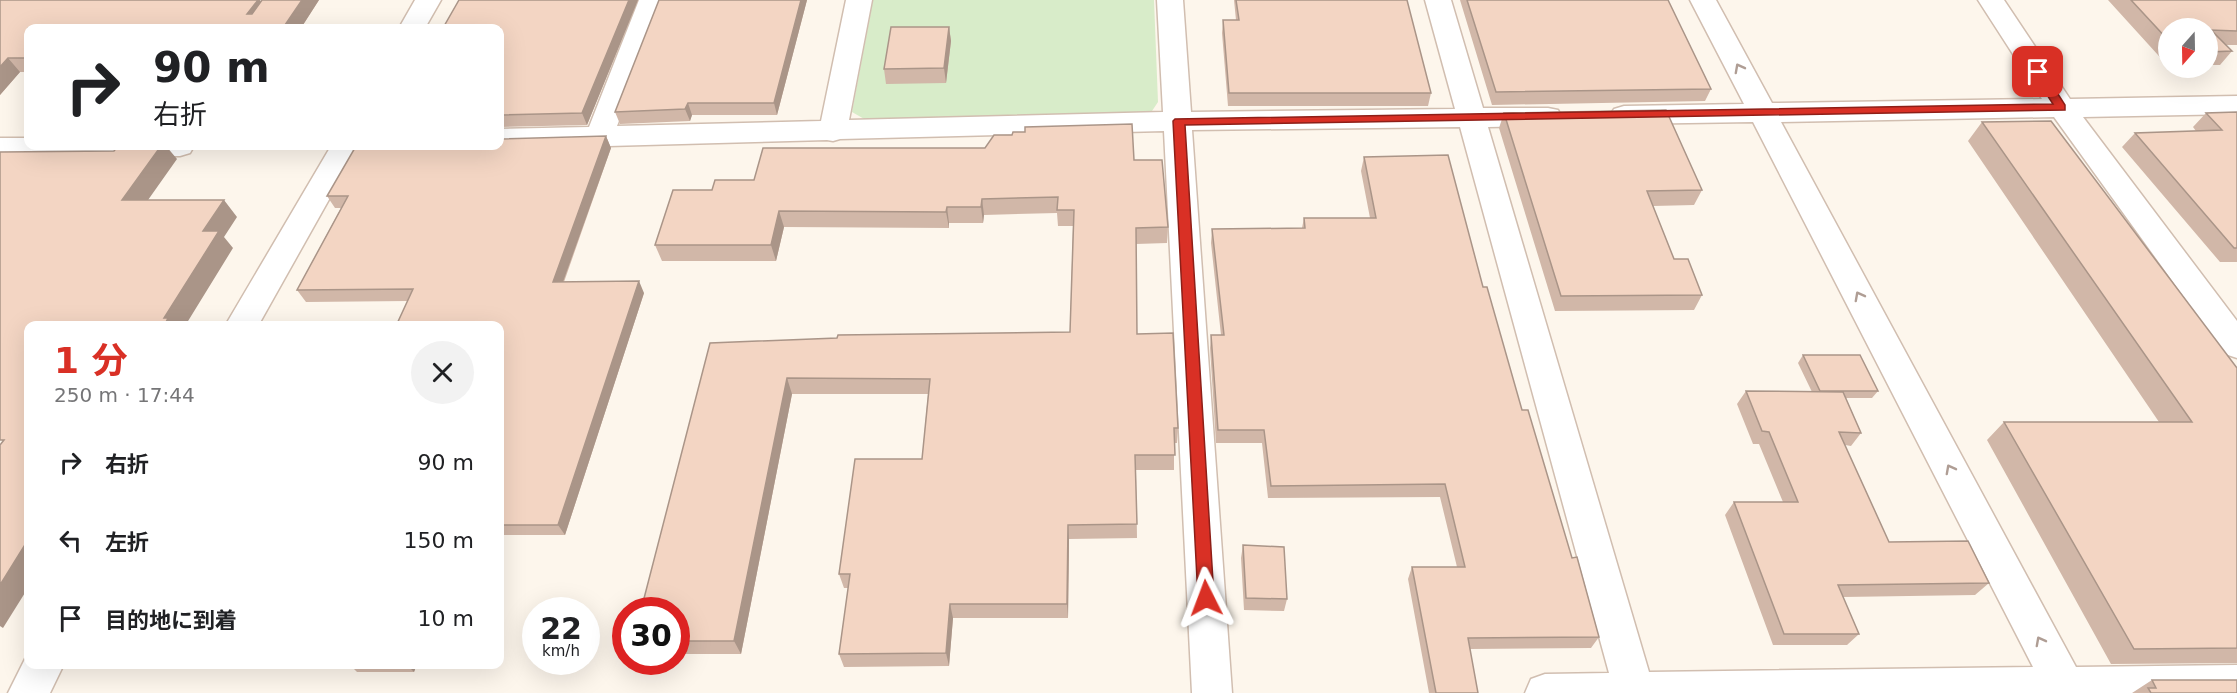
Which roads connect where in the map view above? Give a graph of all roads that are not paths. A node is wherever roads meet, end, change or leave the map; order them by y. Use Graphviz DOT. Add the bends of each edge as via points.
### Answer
graph roads {
  1 [pos="428,0"];
  2 [pos="652,0"];
  3 [pos="859,0"];
  4 [pos="1170,0"];
  5 [pos="1438,0"];
  6 [pos="1703,0"];
  7 [pos="1991,0"];
  8 [pos="414,24"];
  9 [pos="2237,105"];
  10 [pos="2061,107"];
  11 [pos="1762,112"];
  12 [pos="1472,118"];
  13 [pos="1179,121"];
  14 [pos="833,132"];
  15 [pos="598,137"];
  16 [pos="504,140"];
  17 [pos="0,148"];
  18 [pos="24,148"];
  19 [pos="343,150"];
  20 [pos="244,321"];
  21 [pos="2237,345"];
  22 [pos="41,669"];
  23 [pos="2237,684"];
  24 [pos="2066,690"];
  25 [pos="28,693"];
  26 [pos="1212,693"];
  27 [pos="1545,693"];
  28 [pos="1635,693"];
  1 -- 8 [label="street"];
  2 -- 15 [label="street"];
  3 -- 14 [label="street"];
  4 -- 13 [label="street"];
  5 -- 12 [label="street"];
  11 -- 6 [label="street, one-way"];
  7 -- 10 [label="street"];
  9 -- 10 [label="street"];
  10 -- 11 [label="street"];
  10 -- 21 [label="street"];
  11 -- 12 [label="street"];
  24 -- 11 [label="street, one-way"];
  12 -- 13 [label="street"];
  12 -- 28 [label="street"];
  13 -- 14 [label="street"];
  13 -- 26 [label="street"];
  14 -- 15 [label="street"];
  15 -- 16 [label="street"];
  17 -- 18 [label="street"];
  19 -- 20 [label="street"];
  22 -- 25 [label="street"];
  23 -- 24 [label="street"];
  24 -- 28 [label="street"];
  27 -- 28 [label="street"];
}
